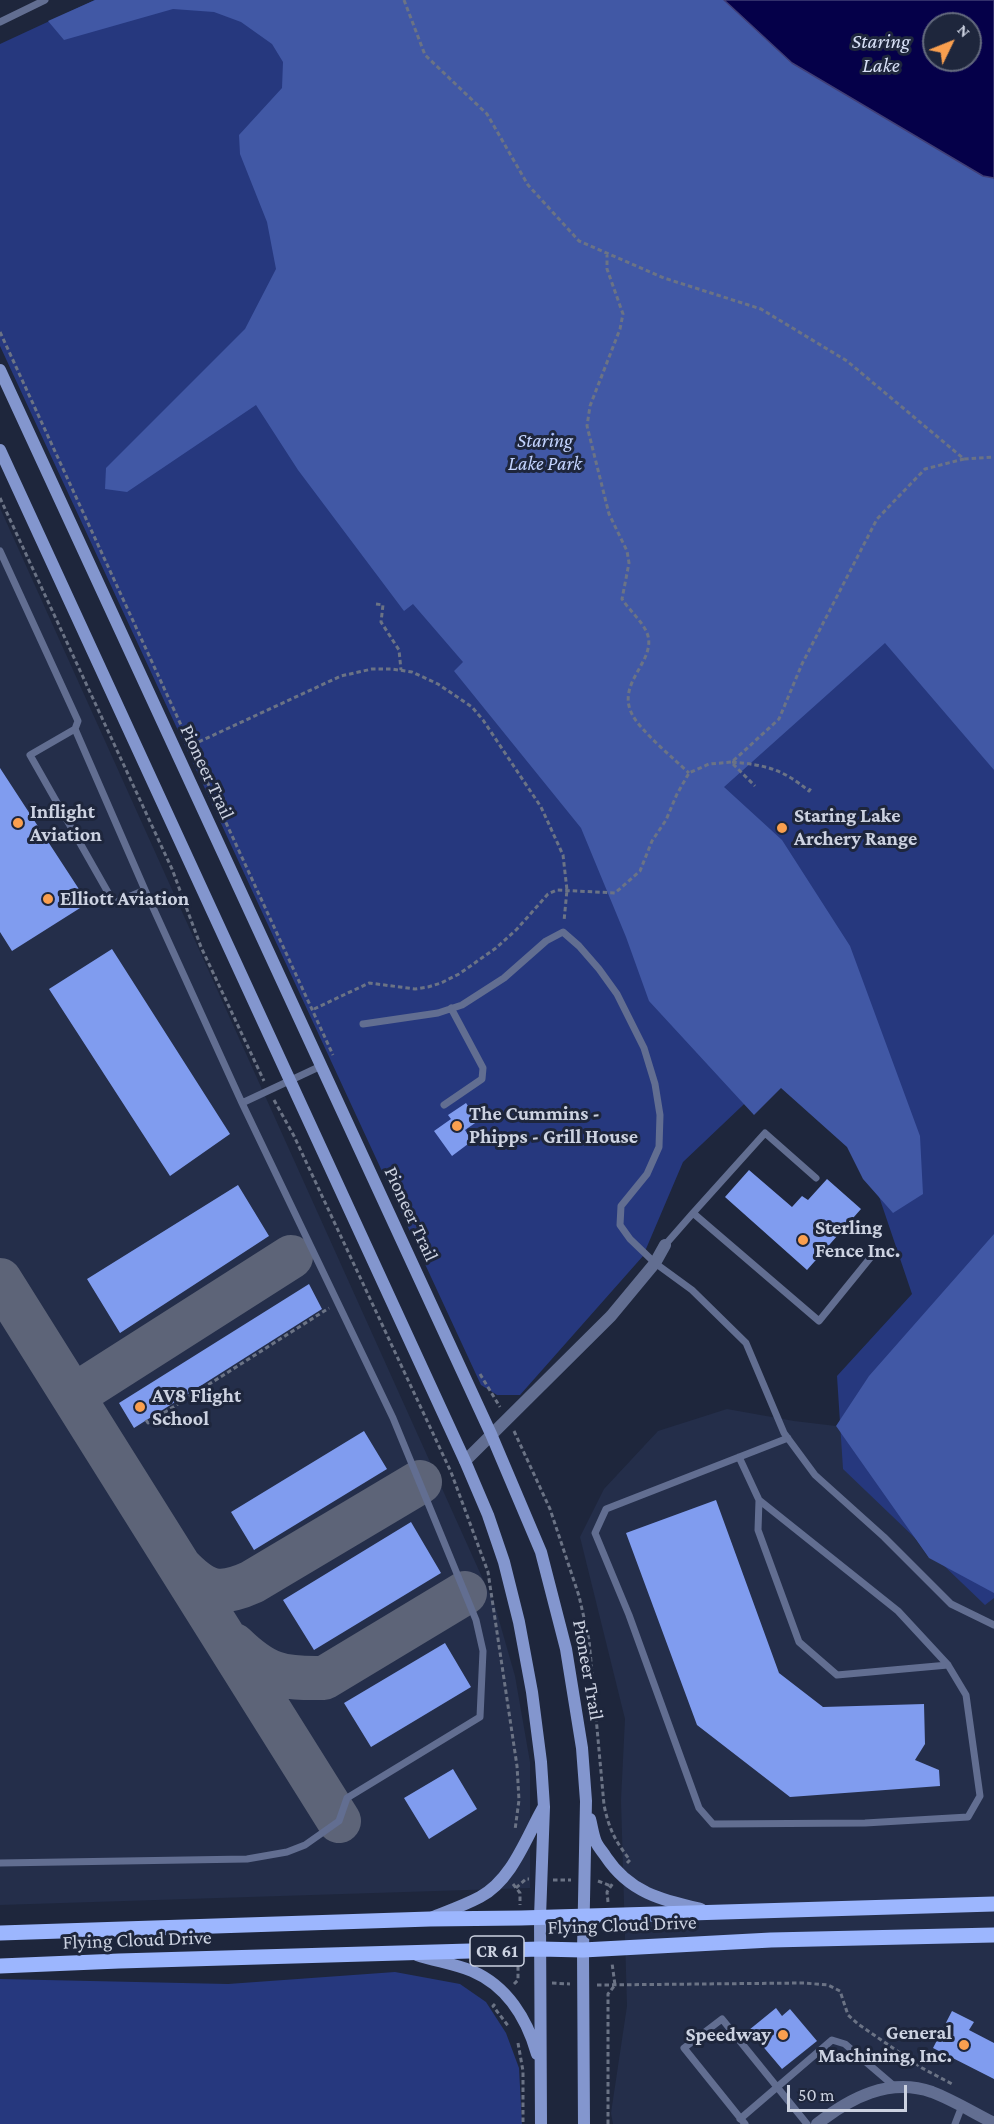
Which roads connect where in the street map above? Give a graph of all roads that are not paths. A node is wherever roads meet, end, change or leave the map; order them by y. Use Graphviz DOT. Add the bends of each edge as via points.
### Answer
graph roads {
  1 [pos="45,0"];
  2 [pos="0,22"];
  3 [pos="0,370"];
  4 [pos="0,450"];
  5 [pos="0,551"];
  6 [pos="75,729"];
  7 [pos="145,890"];
  8 [pos="451,1008"];
  9 [pos="363,1024"];
  10 [pos="321,1066"];
  11 [pos="292,1081"];
  12 [pos="242,1103"];
  13 [pos="444,1106"];
  14 [pos="816,1178"];
  15 [pos="693,1213"];
  16 [pos="666,1245"];
  17 [pos="875,1252"];
  18 [pos="655,1263"];
  19 [pos="491,1434"];
  20 [pos="788,1438"];
  21 [pos="739,1457"];
  22 [pos="465,1461"];
  23 [pos="759,1500"];
  24 [pos="994,1625"];
  25 [pos="948,1665"];
  26 [pos="586,1801"];
  27 [pos="544,1807"];
  28 [pos="0,1863"];
  29 [pos="994,1904"];
  30 [pos="714,1912"];
  31 [pos="585,1915"];
  32 [pos="540,1917"];
  33 [pos="430,1919"];
  34 [pos="0,1933"];
  35 [pos="994,1935"];
  36 [pos="540,1949"];
  37 [pos="583,1950"];
  38 [pos="413,1954"];
  39 [pos="0,1966"];
  40 [pos="541,2068"];
  41 [pos="776,2087"];
  42 [pos="896,2088"];
  43 [pos="962,2106"];
  44 [pos="742,2121"];
  45 [pos="994,2123"];
  46 [pos="541,2124"];
  47 [pos="584,2124"];
  48 [pos="807,2124"];
  49 [pos="817,2124"];
  50 [pos="955,2124"];
  1 -- 2 [label="lane"];
  3 -- 10 [label="main road, Pioneer Trail"];
  4 -- 11 [label="main road"];
  5 -- 6 [label="lane" via="78,721"];
  6 -- 7 [label="lane"];
  6 -- 7 [label="lane" via="30,755 114,903"];
  7 -- 12 [label="lane"];
  8 -- 9 [label="lane"];
  8 -- 13 [label="lane" via="483,1068 482,1079"];
  8 -- 18 [label="lane" via="504,978 546,941 563,932 599,969 644,1048 655,1084 660,1114 659,1147 647,1174 627,1196 619,1214 620,1225 630,1239"];
  10 -- 11 [label="lane"];
  10 -- 19 [label="main road, Pioneer Trail"];
  11 -- 12 [label="lane"];
  11 -- 22 [label="main road"];
  12 -- 28 [label="lane" via="393,1418 476,1620 483,1651 480,1717 347,1798 339,1821 287,1852 247,1859"];
  14 -- 15 [label="lane" via="765,1133"];
  15 -- 16 [label="lane"];
  15 -- 17 [label="lane" via="819,1321"];
  16 -- 18 [label="street"];
  18 -- 19 [label="street" via="611,1316"];
  18 -- 20 [label="lane" via="692,1290 746,1343"];
  19 -- 22 [label="street"];
  19 -- 26 [label="main road, Pioneer Trail" via="541,1552 556,1607 582,1748"];
  20 -- 21 [label="lane"];
  20 -- 24 [label="lane" via="815,1475 951,1604"];
  21 -- 23 [label="lane"];
  21 -- 25 [label="lane" via="606,1509 595,1533 699,1808 713,1824 968,1818 980,1797 966,1695"];
  22 -- 27 [label="main road" via="504,1562 519,1622 532,1692"];
  23 -- 25 [label="lane" via="898,1611"];
  23 -- 25 [label="lane" via="758,1530 799,1642 837,1675"];
  26 -- 30 [label="main road" via="596,1843 627,1881 662,1900"];
  26 -- 31 [label="main road, Pioneer Trail"];
  27 -- 32 [label="main road"];
  27 -- 33 [label="main road" via="517,1858 496,1886 481,1897"];
  29 -- 30 [label="main road, Flying Cloud Drive / CR 61"];
  30 -- 31 [label="main road, Flying Cloud Drive / CR 61"];
  31 -- 32 [label="main road, Flying Cloud Drive / CR 61"];
  31 -- 37 [label="main road, Pioneer Trail"];
  32 -- 33 [label="main road, Flying Cloud Drive / CR 61"];
  32 -- 36 [label="main road"];
  33 -- 34 [label="main road, Flying Cloud Drive / CR 61"];
  35 -- 37 [label="main road, Flying Cloud Drive / CR 61" via="771,1940"];
  36 -- 37 [label="main road, Flying Cloud Drive / CR 61"];
  36 -- 38 [label="main road, Flying Cloud Drive / CR 61"];
  36 -- 40 [label="main road"];
  37 -- 47 [label="main road, Pioneer Trail"];
  38 -- 39 [label="main road, Flying Cloud Drive / CR 61"];
  38 -- 40 [label="main road" via="471,1971 504,1993 531,2031"];
  40 -- 46 [label="main road"];
  41 -- 42 [label="lane" via="832,2040 845,2044"];
  41 -- 44 [label="lane"];
  41 -- 44 [label="lane" via="722,2019 684,2048"];
  41 -- 48 [label="lane"];
  42 -- 43 [label="street" via="931,2092"];
  42 -- 49 [label="street" via="856,2097"];
  43 -- 45 [label="street"];
  43 -- 50 [label="lane"];
}
